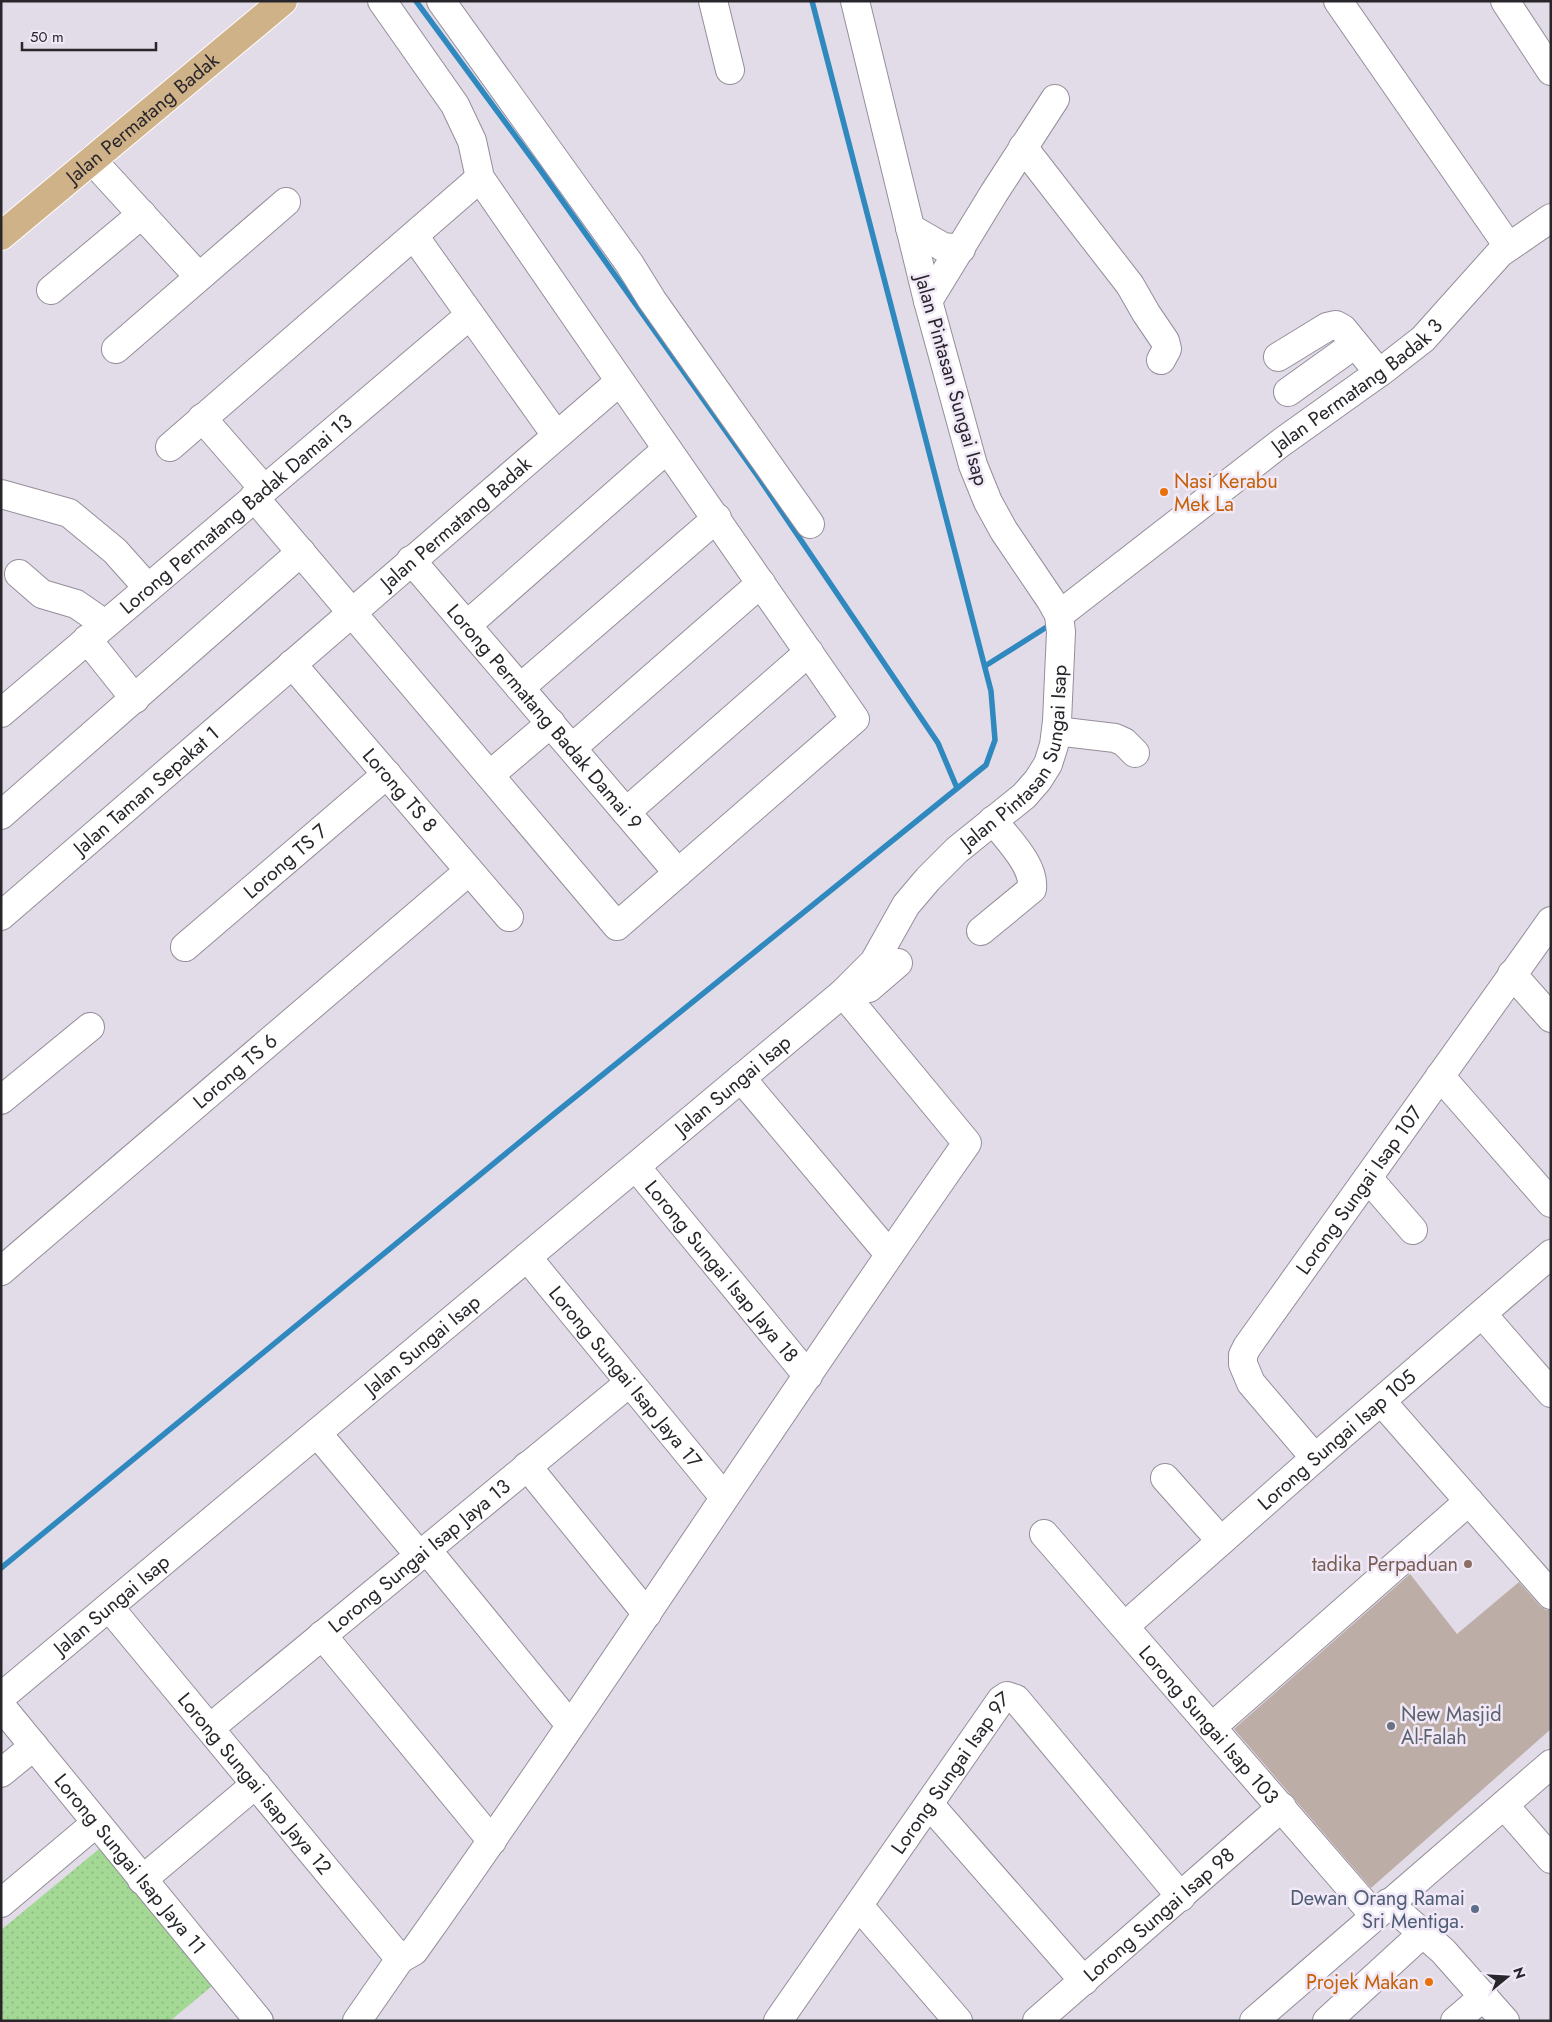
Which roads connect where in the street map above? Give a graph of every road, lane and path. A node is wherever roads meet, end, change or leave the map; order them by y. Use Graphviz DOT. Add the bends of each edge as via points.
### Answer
graph roads {
  1 [pos="282,1"];
  2 [pos="382,1"];
  3 [pos="440,1"];
  4 [pos="713,1"];
  5 [pos="855,1"];
  6 [pos="1338,1"];
  7 [pos="1505,1"];
  8 [pos="730,70"];
  9 [pos="1551,71"];
  10 [pos="1055,99"];
  11 [pos="1024,147"];
  12 [pos="92,160"];
  13 [pos="480,178"];
  14 [pos="286,202"];
  15 [pos="142,214"];
  16 [pos="1551,218"];
  17 [pos="910,228"];
  18 [pos="1,236"];
  19 [pos="414,236"];
  20 [pos="1508,246"];
  21 [pos="961,249"];
  22 [pos="200,276"];
  23 [pos="51,290"];
  24 [pos="928,301"];
  25 [pos="470,315"];
  26 [pos="1355,344"];
  27 [pos="116,349"];
  28 [pos="1278,357"];
  29 [pos="1161,360"];
  30 [pos="1379,373"];
  31 [pos="619,382"];
  32 [pos="1288,392"];
  33 [pos="202,418"];
  34 [pos="556,434"];
  35 [pos="170,447"];
  36 [pos="667,449"];
  37 [pos="259,493"];
  38 [pos="1,494"];
  39 [pos="717,518"];
  40 [pos="810,524"];
  41 [pos="301,552"];
  42 [pos="411,560"];
  43 [pos="20,574"];
  44 [pos="761,583"];
  45 [pos="148,588"];
  46 [pos="352,611"];
  47 [pos="1059,615"];
  48 [pos="467,625"];
  49 [pos="96,632"];
  50 [pos="808,652"];
  51 [pos="292,664"];
  52 [pos="520,688"];
  53 [pos="135,699"];
  54 [pos="1,712"];
  55 [pos="550,723"];
  56 [pos="1056,731"];
  57 [pos="572,748"];
  58 [pos="1135,753"];
  59 [pos="387,774"];
  60 [pos="490,775"];
  61 [pos="626,812"];
  62 [pos="1,815"];
  63 [pos="993,820"];
  64 [pos="469,871"];
  65 [pos="678,873"];
  66 [pos="4,907"];
  67 [pos="508,917"];
  68 [pos="1551,921"];
  69 [pos="981,931"];
  70 [pos="185,946"];
  71 [pos="898,963"];
  72 [pos="1512,974"];
  73 [pos="848,989"];
  74 [pos="1551,1018"];
  75 [pos="90,1027"];
  76 [pos="1440,1076"];
  77 [pos="741,1078"];
  78 [pos="1,1100"];
  79 [pos="636,1167"];
  80 [pos="1368,1178"];
  81 [pos="1551,1204"];
  82 [pos="1413,1230"];
  83 [pos="890,1254"];
  84 [pos="1551,1254"];
  85 [pos="527,1257"];
  86 [pos="1,1271"];
  87 [pos="1483,1315"];
  88 [pos="808,1376"];
  89 [pos="629,1383"];
  90 [pos="1551,1393"];
  91 [pos="1382,1402"];
  92 [pos="317,1433"];
  93 [pos="1315,1458"];
  94 [pos="527,1466"];
  95 [pos="1165,1478"];
  96 [pos="724,1497"];
  97 [pos="1469,1501"];
  98 [pos="1044,1534"];
  99 [pos="1221,1541"];
  100 [pos="424,1553"];
  101 [pos="1551,1594"];
  102 [pos="109,1607"];
  103 [pos="647,1614"];
  104 [pos="1125,1626"];
  105 [pos="322,1635"];
  106 [pos="1,1697"];
  107 [pos="1,1706"];
  108 [pos="570,1725"];
  109 [pos="1212,1727"];
  110 [pos="210,1728"];
  111 [pos="34,1746"];
  112 [pos="1551,1764"];
  113 [pos="1,1773"];
  114 [pos="256,1784"];
  115 [pos="929,1804"];
  116 [pos="1504,1805"];
  117 [pos="1282,1807"];
  118 [pos="96,1823"];
  119 [pos="492,1841"];
  120 [pos="1551,1859"];
  121 [pos="142,1880"];
  122 [pos="1181,1897"];
  123 [pos="1,1903"];
  124 [pos="859,1906"];
  125 [pos="1381,1909"];
  126 [pos="1423,1934"];
  127 [pos="400,1959"];
  128 [pos="1084,1981"];
  129 [pos="1484,1996"];
  130 [pos="786,2017"];
  131 [pos="259,2021"];
  132 [pos="357,2021"];
  133 [pos="958,2021"];
  134 [pos="1038,2021"];
  135 [pos="1254,2021"];
  136 [pos="1327,2021"];
  137 [pos="1456,2021"];
  138 [pos="1505,2021"];
  1 -- 12 [label="main road, Jalan Permatang Badak"];
  2 -- 13 [label="street" via="455,105 472,141"];
  3 -- 40 [label="street"];
  4 -- 8 [label="street"];
  5 -- 17 [label="street, Jalan Pintasan Sungai Isap"];
  6 -- 20 [label="street"];
  7 -- 9 [label="street"];
  10 -- 11 [label="street"];
  11 -- 21 [label="street"];
  11 -- 29 [label="street" via="1130,285 1165,341 1166,349"];
  12 -- 15 [label="street"];
  12 -- 18 [label="main road, Jalan Permatang Badak"];
  13 -- 19 [label="street"];
  13 -- 31 [label="street"];
  14 -- 22 [label="street"];
  15 -- 22 [label="street"];
  15 -- 23 [label="street"];
  16 -- 20 [label="street, Jalan Permatang Badak 3"];
  17 -- 21 [label="street" via="943,247"];
  17 -- 24 [label="street, Jalan Pintasan Sungai Isap"];
  19 -- 25 [label="street"];
  19 -- 33 [label="street"];
  20 -- 30 [label="street, Jalan Permatang Badak 3" via="1423,338"];
  21 -- 24 [label="street"];
  22 -- 27 [label="street"];
  24 -- 47 [label="street, Jalan Pintasan Sungai Isap" via="971,456 988,502"];
  25 -- 34 [label="street"];
  25 -- 37 [label="street, Lorong Permatang Badak Damai 13"];
  26 -- 28 [label="street" via="1336,325 1327,327"];
  26 -- 30 [label="street"];
  26 -- 32 [label="street"];
  30 -- 47 [label="street, Jalan Permatang Badak 3" via="1282,442"];
  31 -- 34 [label="street, Jalan Permatang Badak"];
  31 -- 36 [label="street"];
  33 -- 35 [label="street"];
  33 -- 37 [label="street"];
  34 -- 42 [label="street, Jalan Permatang Badak"];
  36 -- 39 [label="street"];
  36 -- 48 [label="street"];
  37 -- 41 [label="street"];
  37 -- 45 [label="street, Lorong Permatang Badak Damai 13"];
  38 -- 45 [label="street" via="69,513 115,551"];
  39 -- 44 [label="street"];
  39 -- 52 [label="street"];
  41 -- 46 [label="street"];
  41 -- 53 [label="street"];
  42 -- 46 [label="street, Jalan Permatang Badak"];
  42 -- 48 [label="street, Lorong Permatang Badak Damai 9"];
  43 -- 49 [label="street" via="42,594 76,604"];
  44 -- 50 [label="street"];
  44 -- 57 [label="street"];
  45 -- 49 [label="street, Lorong Permatang Badak Damai 13"];
  46 -- 51 [label="street, Jalan Permatang Badak"];
  46 -- 60 [label="street"];
  47 -- 56 [label="street, Jalan Pintasan Sungai Isap"];
  48 -- 52 [label="street, Lorong Permatang Badak Damai 9"];
  49 -- 53 [label="street"];
  49 -- 54 [label="street, Lorong Permatang Badak Damai 13"];
  50 -- 61 [label="street"];
  50 -- 65 [label="street" via="855,719"];
  51 -- 59 [label="street, Lorong TS 8"];
  51 -- 66 [label="street, Jalan Taman Sepakat 1"];
  52 -- 55 [label="street, Lorong Permatang Badak Damai 9"];
  53 -- 62 [label="street"];
  55 -- 57 [label="street, Lorong Permatang Badak Damai 9"];
  55 -- 60 [label="street"];
  56 -- 58 [label="street" via="1115,738"];
  56 -- 63 [label="street, Jalan Pintasan Sungai Isap" via="1048,764 1038,780 1024,796"];
  57 -- 61 [label="street, Lorong Permatang Badak Damai 9"];
  59 -- 64 [label="street, Lorong TS 8"];
  59 -- 70 [label="street, Lorong TS 7"];
  60 -- 65 [label="street" via="617,926"];
  61 -- 65 [label="street, Lorong Permatang Badak Damai 9"];
  63 -- 69 [label="street" via="1034,879 1032,889"];
  63 -- 73 [label="street, Jalan Pintasan Sungai Isap" via="928,879 906,905 874,962"];
  64 -- 67 [label="street, Lorong TS 8"];
  64 -- 86 [label="street, Lorong TS 6"];
  68 -- 72 [label="street, Lorong Sungai Isap 107"];
  71 -- 73 [label="street" via="869,988"];
  72 -- 74 [label="street"];
  72 -- 76 [label="street, Lorong Sungai Isap 107"];
  73 -- 77 [label="street, Jalan Sungai Isap"];
  73 -- 83 [label="street" via="967,1143"];
  75 -- 78 [label="street"];
  76 -- 80 [label="street, Lorong Sungai Isap 107"];
  76 -- 81 [label="street"];
  77 -- 79 [label="street, Jalan Sungai Isap"];
  77 -- 83 [label="street"];
  79 -- 85 [label="street, Jalan Sungai Isap"];
  79 -- 88 [label="street, Lorong Sungai Isap Jaya 18"];
  80 -- 82 [label="street"];
  80 -- 93 [label="street, Lorong Sungai Isap 107" via="1243,1354 1243,1364 1251,1383"];
  83 -- 88 [label="street"];
  84 -- 87 [label="street, Lorong Sungai Isap 105"];
  85 -- 89 [label="street, Lorong Sungai Isap Jaya 17"];
  85 -- 92 [label="street, Jalan Sungai Isap"];
  87 -- 90 [label="street"];
  87 -- 91 [label="street, Lorong Sungai Isap 105"];
  88 -- 96 [label="street"];
  89 -- 94 [label="street, Lorong Sungai Isap Jaya 13"];
  89 -- 96 [label="street, Lorong Sungai Isap Jaya 17"];
  91 -- 93 [label="street, Lorong Sungai Isap 105"];
  91 -- 97 [label="street"];
  92 -- 100 [label="street"];
  92 -- 102 [label="street, Jalan Sungai Isap"];
  93 -- 99 [label="street, Lorong Sungai Isap 105"];
  94 -- 100 [label="street, Lorong Sungai Isap Jaya 13"];
  94 -- 103 [label="street"];
  95 -- 99 [label="street"];
  96 -- 103 [label="street"];
  97 -- 101 [label="street"];
  97 -- 109 [label="street"];
  98 -- 104 [label="street, Lorong Sungai Isap 103"];
  99 -- 104 [label="street, Lorong Sungai Isap 105"];
  100 -- 105 [label="street, Lorong Sungai Isap Jaya 13"];
  100 -- 108 [label="street"];
  102 -- 106 [label="street, Jalan Sungai Isap"];
  102 -- 110 [label="street, Lorong Sungai Isap Jaya 12"];
  103 -- 108 [label="street"];
  104 -- 109 [label="street, Lorong Sungai Isap 103"];
  105 -- 110 [label="street, Lorong Sungai Isap Jaya 13"];
  105 -- 119 [label="street"];
  107 -- 111 [label="street, Lorong Sungai Isap Jaya 11"];
  108 -- 119 [label="street"];
  109 -- 117 [label="street, Lorong Sungai Isap 103"];
  110 -- 114 [label="street, Lorong Sungai Isap Jaya 12"];
  111 -- 113 [label="street"];
  111 -- 118 [label="street, Lorong Sungai Isap Jaya 11"];
  112 -- 116 [label="street"];
  114 -- 121 [label="street"];
  114 -- 127 [label="street, Lorong Sungai Isap Jaya 12"];
  115 -- 122 [label="street, Lorong Sungai Isap 97" via="1001,1700 1007,1696 1016,1699"];
  115 -- 124 [label="street, Lorong Sungai Isap 97"];
  115 -- 128 [label="street"];
  116 -- 120 [label="street"];
  116 -- 125 [label="street"];
  117 -- 122 [label="street, Lorong Sungai Isap 98"];
  117 -- 125 [label="street, Lorong Sungai Isap 103"];
  118 -- 121 [label="street, Lorong Sungai Isap Jaya 11"];
  118 -- 123 [label="street"];
  119 -- 127 [label="street" via="414,1951"];
  121 -- 131 [label="street, Lorong Sungai Isap Jaya 11"];
  122 -- 128 [label="street, Lorong Sungai Isap 98"];
  124 -- 130 [label="street, Lorong Sungai Isap 97"];
  124 -- 133 [label="street"];
  125 -- 126 [label="street, Lorong Sungai Isap 103"];
  125 -- 135 [label="street"];
  126 -- 129 [label="street, Lorong Sungai Isap 103"];
  126 -- 136 [label="street"];
  127 -- 132 [label="street"];
  128 -- 134 [label="street, Lorong Sungai Isap 98"];
  129 -- 137 [label="street"];
  129 -- 138 [label="street, Lorong Sungai Isap 103"];
}
